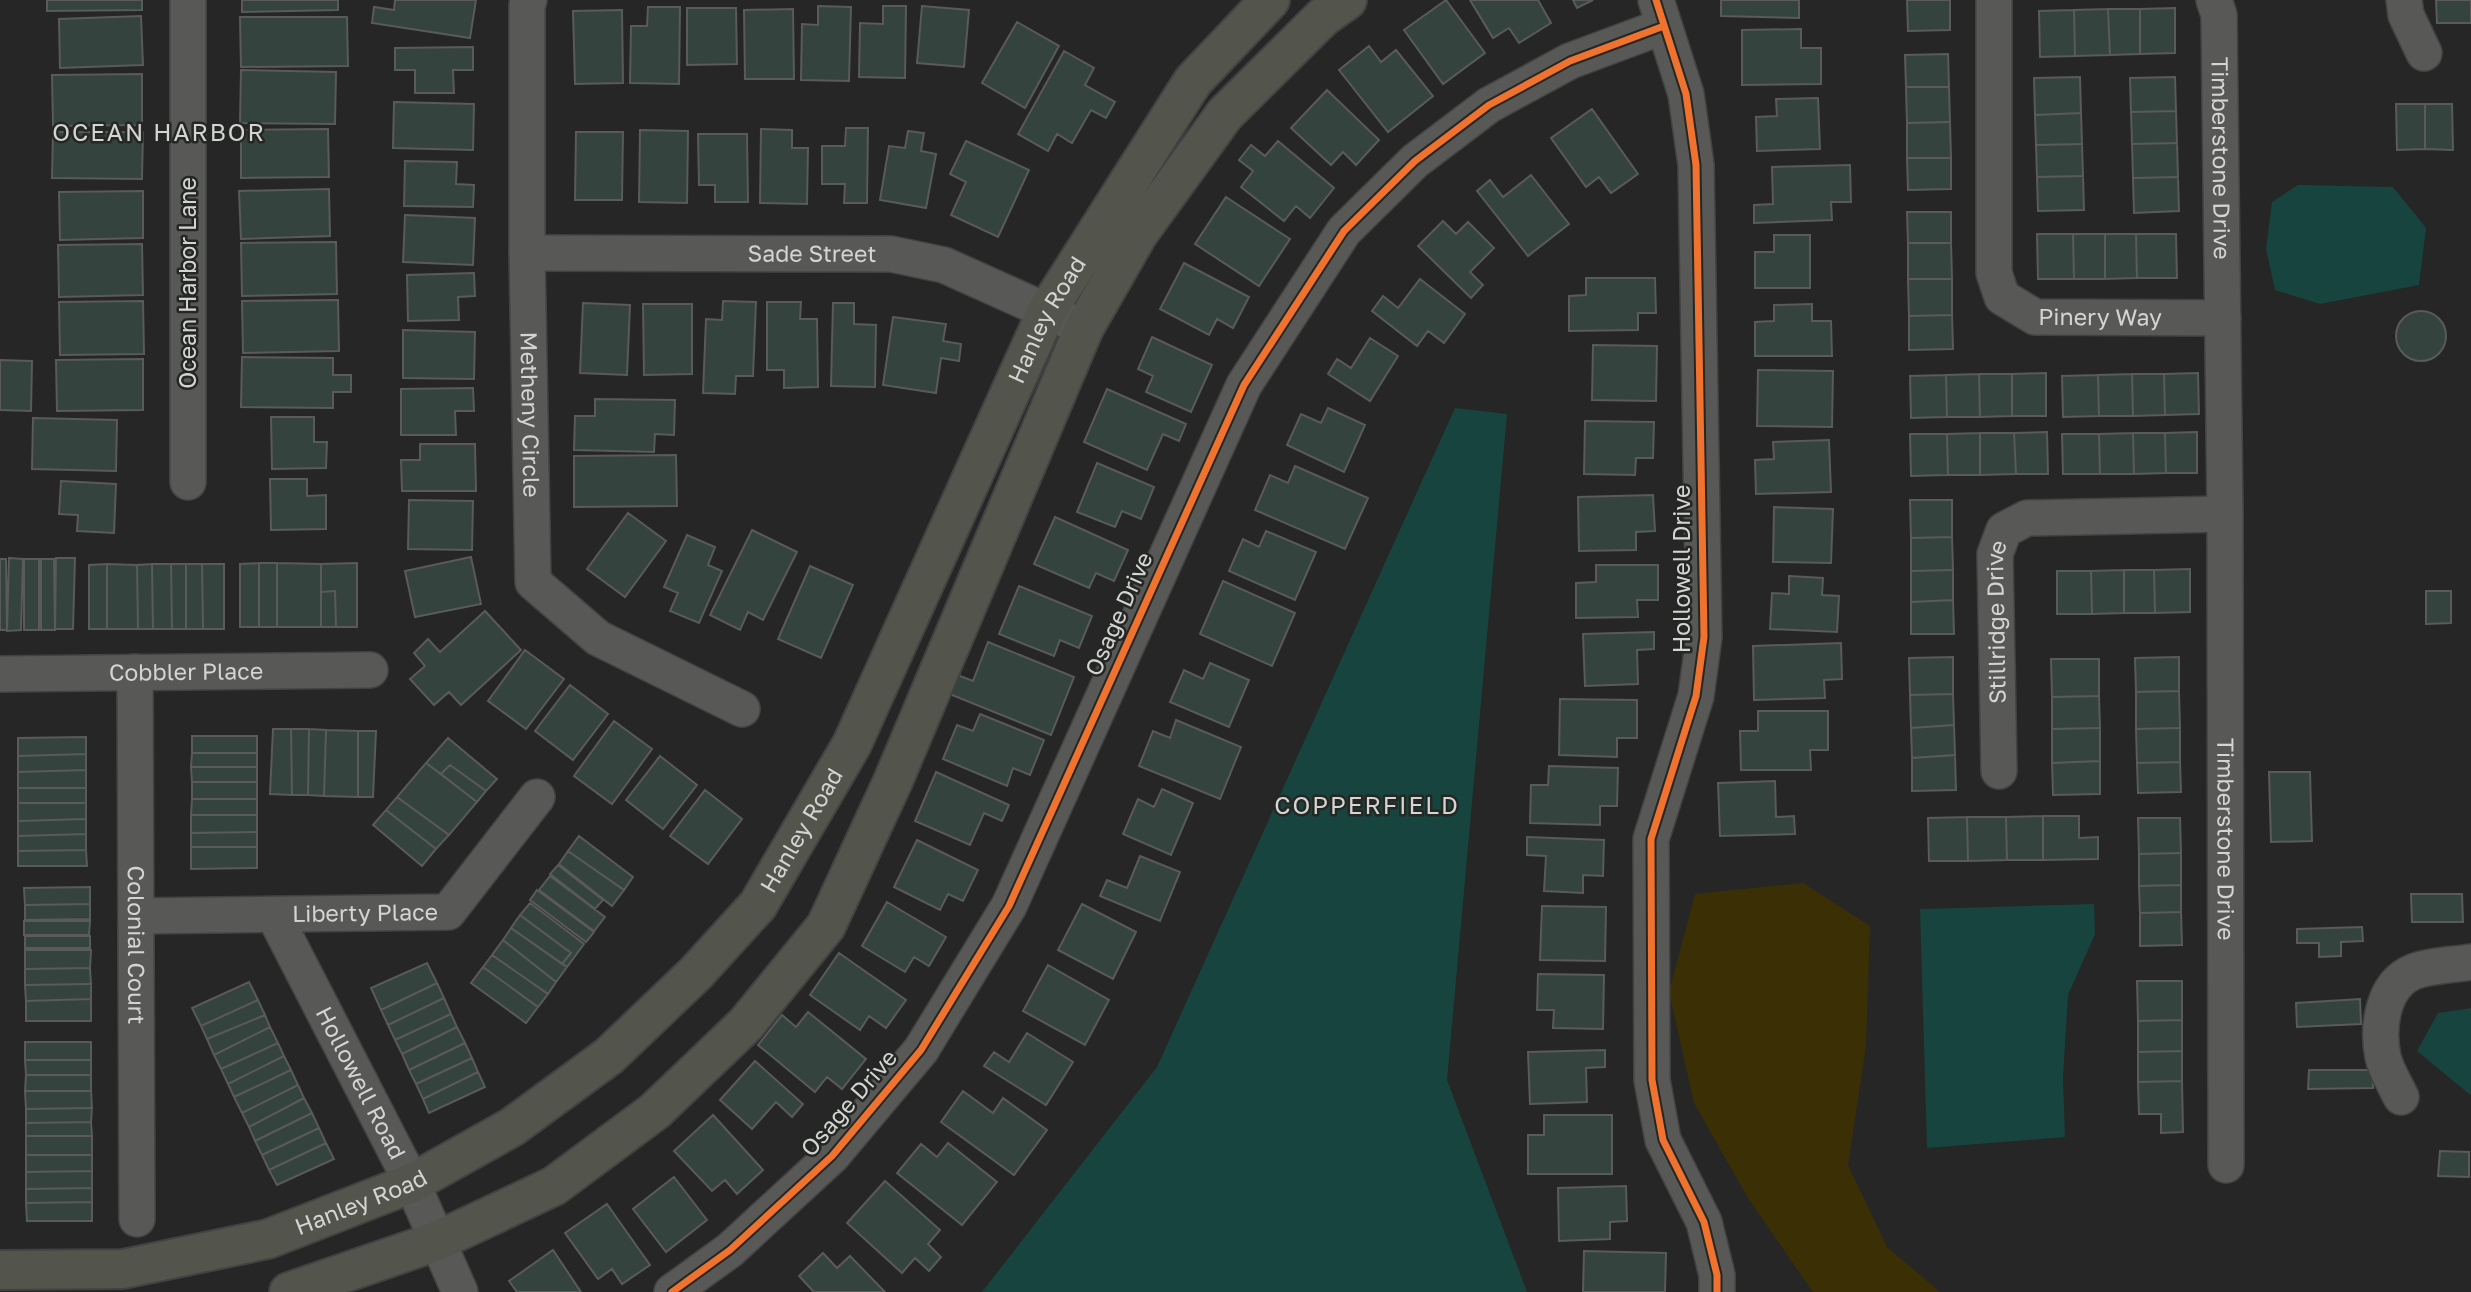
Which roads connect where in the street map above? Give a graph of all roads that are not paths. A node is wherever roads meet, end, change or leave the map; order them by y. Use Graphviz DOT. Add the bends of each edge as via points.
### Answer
graph roads {
  1 [pos="188,0"];
  2 [pos="528,0"];
  3 [pos="1270,0"];
  4 [pos="1347,0"];
  5 [pos="1994,0"];
  6 [pos="2214,0"];
  7 [pos="2404,0"];
  8 [pos="1660,13"];
  9 [pos="2424,53"];
  10 [pos="527,253"];
  11 [pos="1047,311"];
  12 [pos="2223,318"];
  13 [pos="1084,328"];
  14 [pos="188,482"];
  15 [pos="2225,514"];
  16 [pos="370,670"];
  17 [pos="135,673"];
  18 [pos="0,674"];
  19 [pos="742,709"];
  20 [pos="1999,771"];
  21 [pos="537,797"];
  22 [pos="274,915"];
  23 [pos="135,916"];
  24 [pos="2471,962"];
  25 [pos="2400,1097"];
  26 [pos="2226,1165"];
  27 [pos="412,1183"];
  28 [pos="137,1219"];
  29 [pos="438,1241"];
  30 [pos="0,1270"];
  31 [pos="289,1292"];
  32 [pos="460,1292"];
  33 [pos="672,1292"];
  34 [pos="1717,1292"];
  1 -- 14 [label="street, Ocean Harbor Lane"];
  2 -- 10 [label="street, Metheny Circle"];
  3 -- 11 [label="main road, Hanley Road" via="1193,81"];
  4 -- 13 [label="main road, Hanley Road" via="1225,114 1138,234"];
  5 -- 12 [label="street, Pinery Way" via="1994,273 2002,297 2035,317"];
  6 -- 12 [label="street, Timberstone Drive" via="2219,15"];
  7 -- 9 [label="street"];
  8 -- 33 [label="street, Osage Drive" via="1489,106 1415,161 1344,232 1244,385 1009,906 920,1049 832,1156 730,1250"];
  8 -- 34 [label="street, Hollowell Drive" via="1686,94 1696,165 1704,637 1696,696 1651,839 1651,1080 1663,1140 1704,1222"];
  10 -- 11 [label="street, Sade Street" via="891,254 944,265"];
  10 -- 19 [label="street, Metheny Circle" via="533,582 598,638"];
  11 -- 13 [label="street, Sade Street"];
  11 -- 27 [label="main road, Hanley Road" via="852,744 758,905 696,973 609,1056 512,1127"];
  12 -- 15 [label="street"];
  13 -- 29 [label="main road, Hanley Road" via="893,781 826,926 747,1024 655,1111 554,1186"];
  15 -- 20 [label="street, Stillridge Drive" via="2028,519 2004,530 1995,554"];
  15 -- 26 [label="street, Timberstone Drive"];
  16 -- 17 [label="street, Cobbler Place"];
  17 -- 18 [label="street, Cobbler Place"];
  17 -- 23 [label="street, Colonial Court"];
  21 -- 22 [label="street, Liberty Place" via="448,912"];
  22 -- 23 [label="street, Liberty Place"];
  22 -- 27 [label="street, Hollowell Road"];
  23 -- 28 [label="street, Colonial Court"];
  24 -- 25 [label="street" via="2413,972 2395,983 2383,1009 2381,1032 2383,1059"];
  27 -- 29 [label="street, Hollowell Road"];
  27 -- 30 [label="main road, Hanley Road" via="268,1238 124,1269"];
  29 -- 31 [label="main road, Hanley Road"];
  29 -- 32 [label="street, Hollowell Road"];
}
